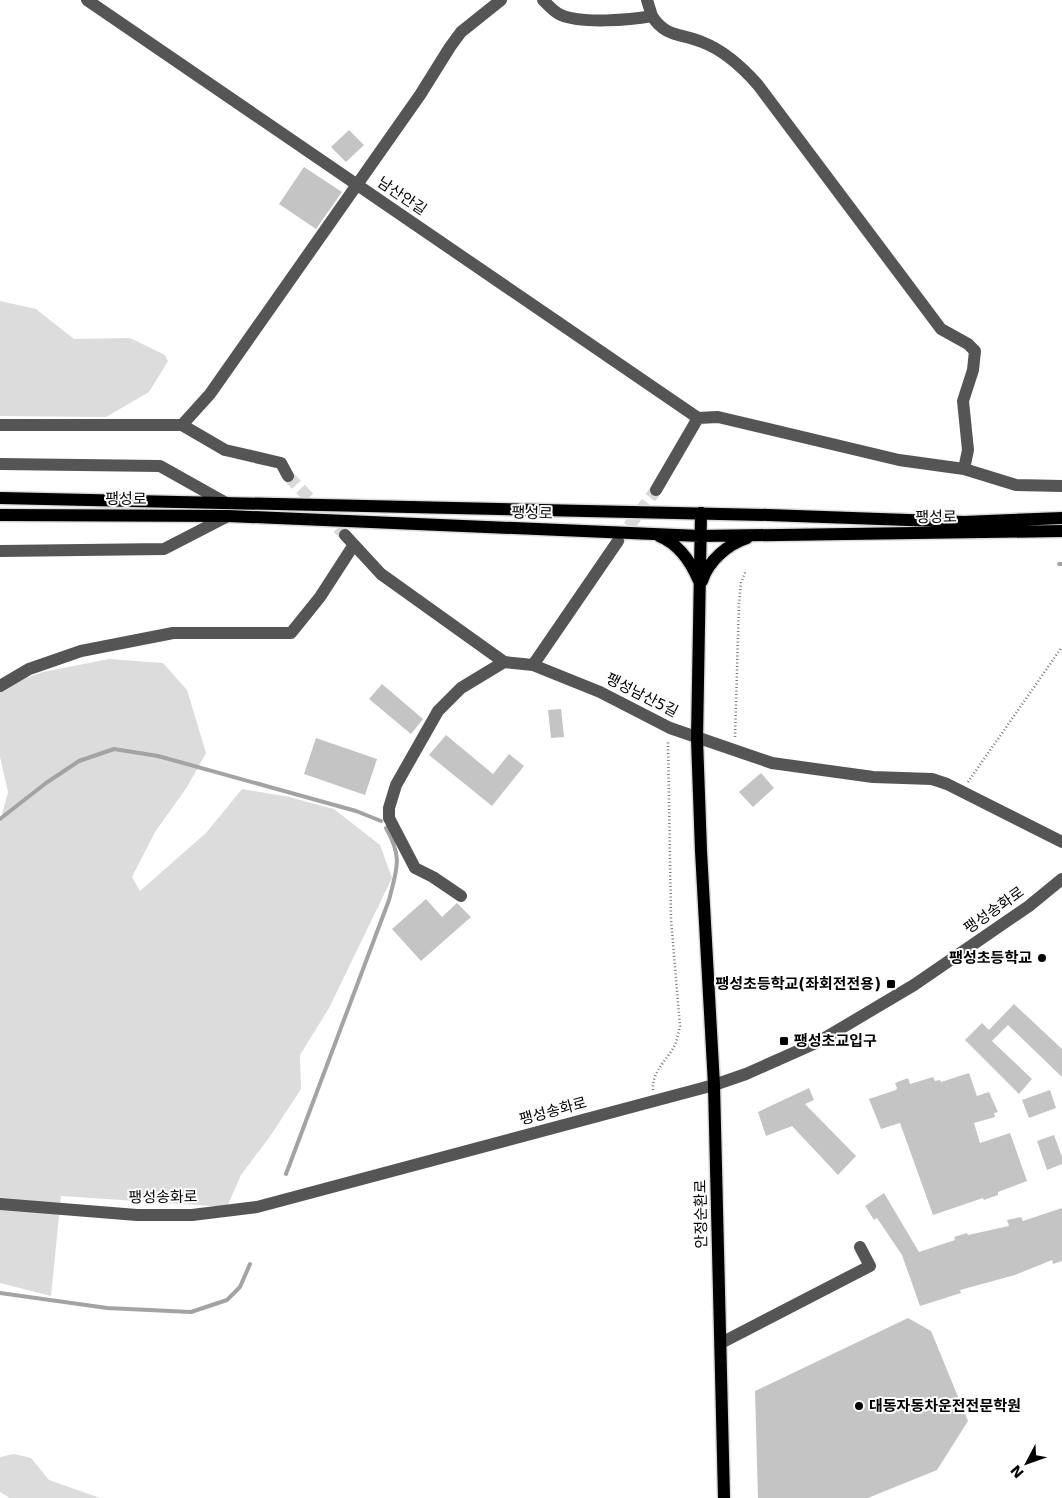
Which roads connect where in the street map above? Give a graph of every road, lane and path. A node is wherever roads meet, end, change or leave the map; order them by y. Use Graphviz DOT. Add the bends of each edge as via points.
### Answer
graph roads {
  1 [pos="87,0"];
  2 [pos="501,0"];
  3 [pos="543,0"];
  4 [pos="647,0"];
  5 [pos="652,16"];
  6 [pos="357,185"];
  7 [pos="698,418"];
  8 [pos="0,425"];
  9 [pos="182,425"];
  10 [pos="0,464"];
  11 [pos="964,469"];
  12 [pos="288,476"];
  13 [pos="1062,486"];
  14 [pos="656,490"];
  15 [pos="0,498"];
  16 [pos="226,503"];
  17 [pos="701,514"];
  18 [pos="0,515"];
  19 [pos="228,516"];
  20 [pos="1062,518"];
  21 [pos="1062,531"];
  22 [pos="657,534"];
  23 [pos="345,536"];
  24 [pos="700,536"];
  25 [pos="756,536"];
  26 [pos="618,541"];
  27 [pos="353,546"];
  28 [pos="0,551"];
  29 [pos="746,570"];
  30 [pos="701,586"];
  31 [pos="1062,647"];
  32 [pos="504,662"];
  33 [pos="533,665"];
  34 [pos="0,686"];
  35 [pos="670,728"];
  36 [pos="697,739"];
  37 [pos="731,751"];
  38 [pos="961,791"];
  39 [pos="1062,842"];
  40 [pos="1062,879"];
  41 [pos="461,896"];
  42 [pos="714,1085"];
  43 [pos="654,1101"];
  44 [pos="0,1204"];
  45 [pos="860,1247"];
  46 [pos="721,1343"];
  47 [pos="724,1498"];
  1 -- 6 [label="street, 남산안길"];
  2 -- 6 [label="street" via="461,32"];
  3 -- 5 [label="street" via="561,15 580,18 628,20"];
  4 -- 5 [label="street"];
  5 -- 11 [label="street" via="660,28 703,42 748,73 941,329 975,351 963,401 968,450"];
  6 -- 7 [label="street, 남산안길"];
  6 -- 9 [label="street" via="210,394"];
  7 -- 11 [label="street" via="718,417 899,460"];
  7 -- 14 [label="street"];
  8 -- 9 [label="street"];
  9 -- 12 [label="street" via="225,450 281,464"];
  10 -- 16 [label="street" via="160,466"];
  11 -- 13 [label="street" via="1016,485"];
  15 -- 16 [label="main road, 팽성로"];
  16 -- 17 [label="main road, 팽성로"];
  17 -- 20 [label="main road, 팽성로" via="964,522"];
  17 -- 24 [label="main road, 안정순환로"];
  18 -- 19 [label="main road, 팽성로"];
  19 -- 22 [label="main road, 팽성로"];
  19 -- 28 [label="street" via="164,549"];
  21 -- 25 [label="main road, 팽성로"];
  22 -- 24 [label="main road, 팽성로"];
  22 -- 30 [label="main road" via="685,555"];
  23 -- 27 [label="street"];
  24 -- 25 [label="main road, 팽성로"];
  24 -- 30 [label="main road, 안정순환로"];
  25 -- 30 [label="main road" via="740,540 723,552 706,572"];
  26 -- 33 [label="street"];
  27 -- 32 [label="street" via="381,574"];
  27 -- 34 [label="street" via="320,597 291,633 173,633 81,651 29,668"];
  29 -- 37 [label="path" via="739,604 736,735"];
  30 -- 36 [label="main road, 안정순환로"];
  31 -- 38 [label="path"];
  32 -- 33 [label="street, 팽성남산5길"];
  32 -- 41 [label="street" via="461,688 438,711 396,785 389,808 388,818 415,868"];
  33 -- 35 [label="street, 팽성남산5길" via="600,692"];
  35 -- 36 [label="street, 팽성남산5길"];
  35 -- 43 [label="path" via="671,919 680,1026 676,1043 662,1060 652,1083"];
  36 -- 37 [label="street, 팽성남산5길"];
  36 -- 42 [label="main road, 안정순환로"];
  37 -- 38 [label="street, 팽성남산5길" via="772,763 838,773 932,779"];
  38 -- 39 [label="street, 팽성남산5길"];
  40 -- 42 [label="street, 팽성송화로" via="1029,906 914,985 818,1042"];
  42 -- 43 [label="street, 팽성송화로"];
  42 -- 46 [label="main road, 안정순환로"];
  43 -- 44 [label="street, 팽성송화로" via="257,1207 192,1215 137,1215"];
  45 -- 46 [label="street" via="870,1266"];
  46 -- 47 [label="main road, 안정순환로"];
}
